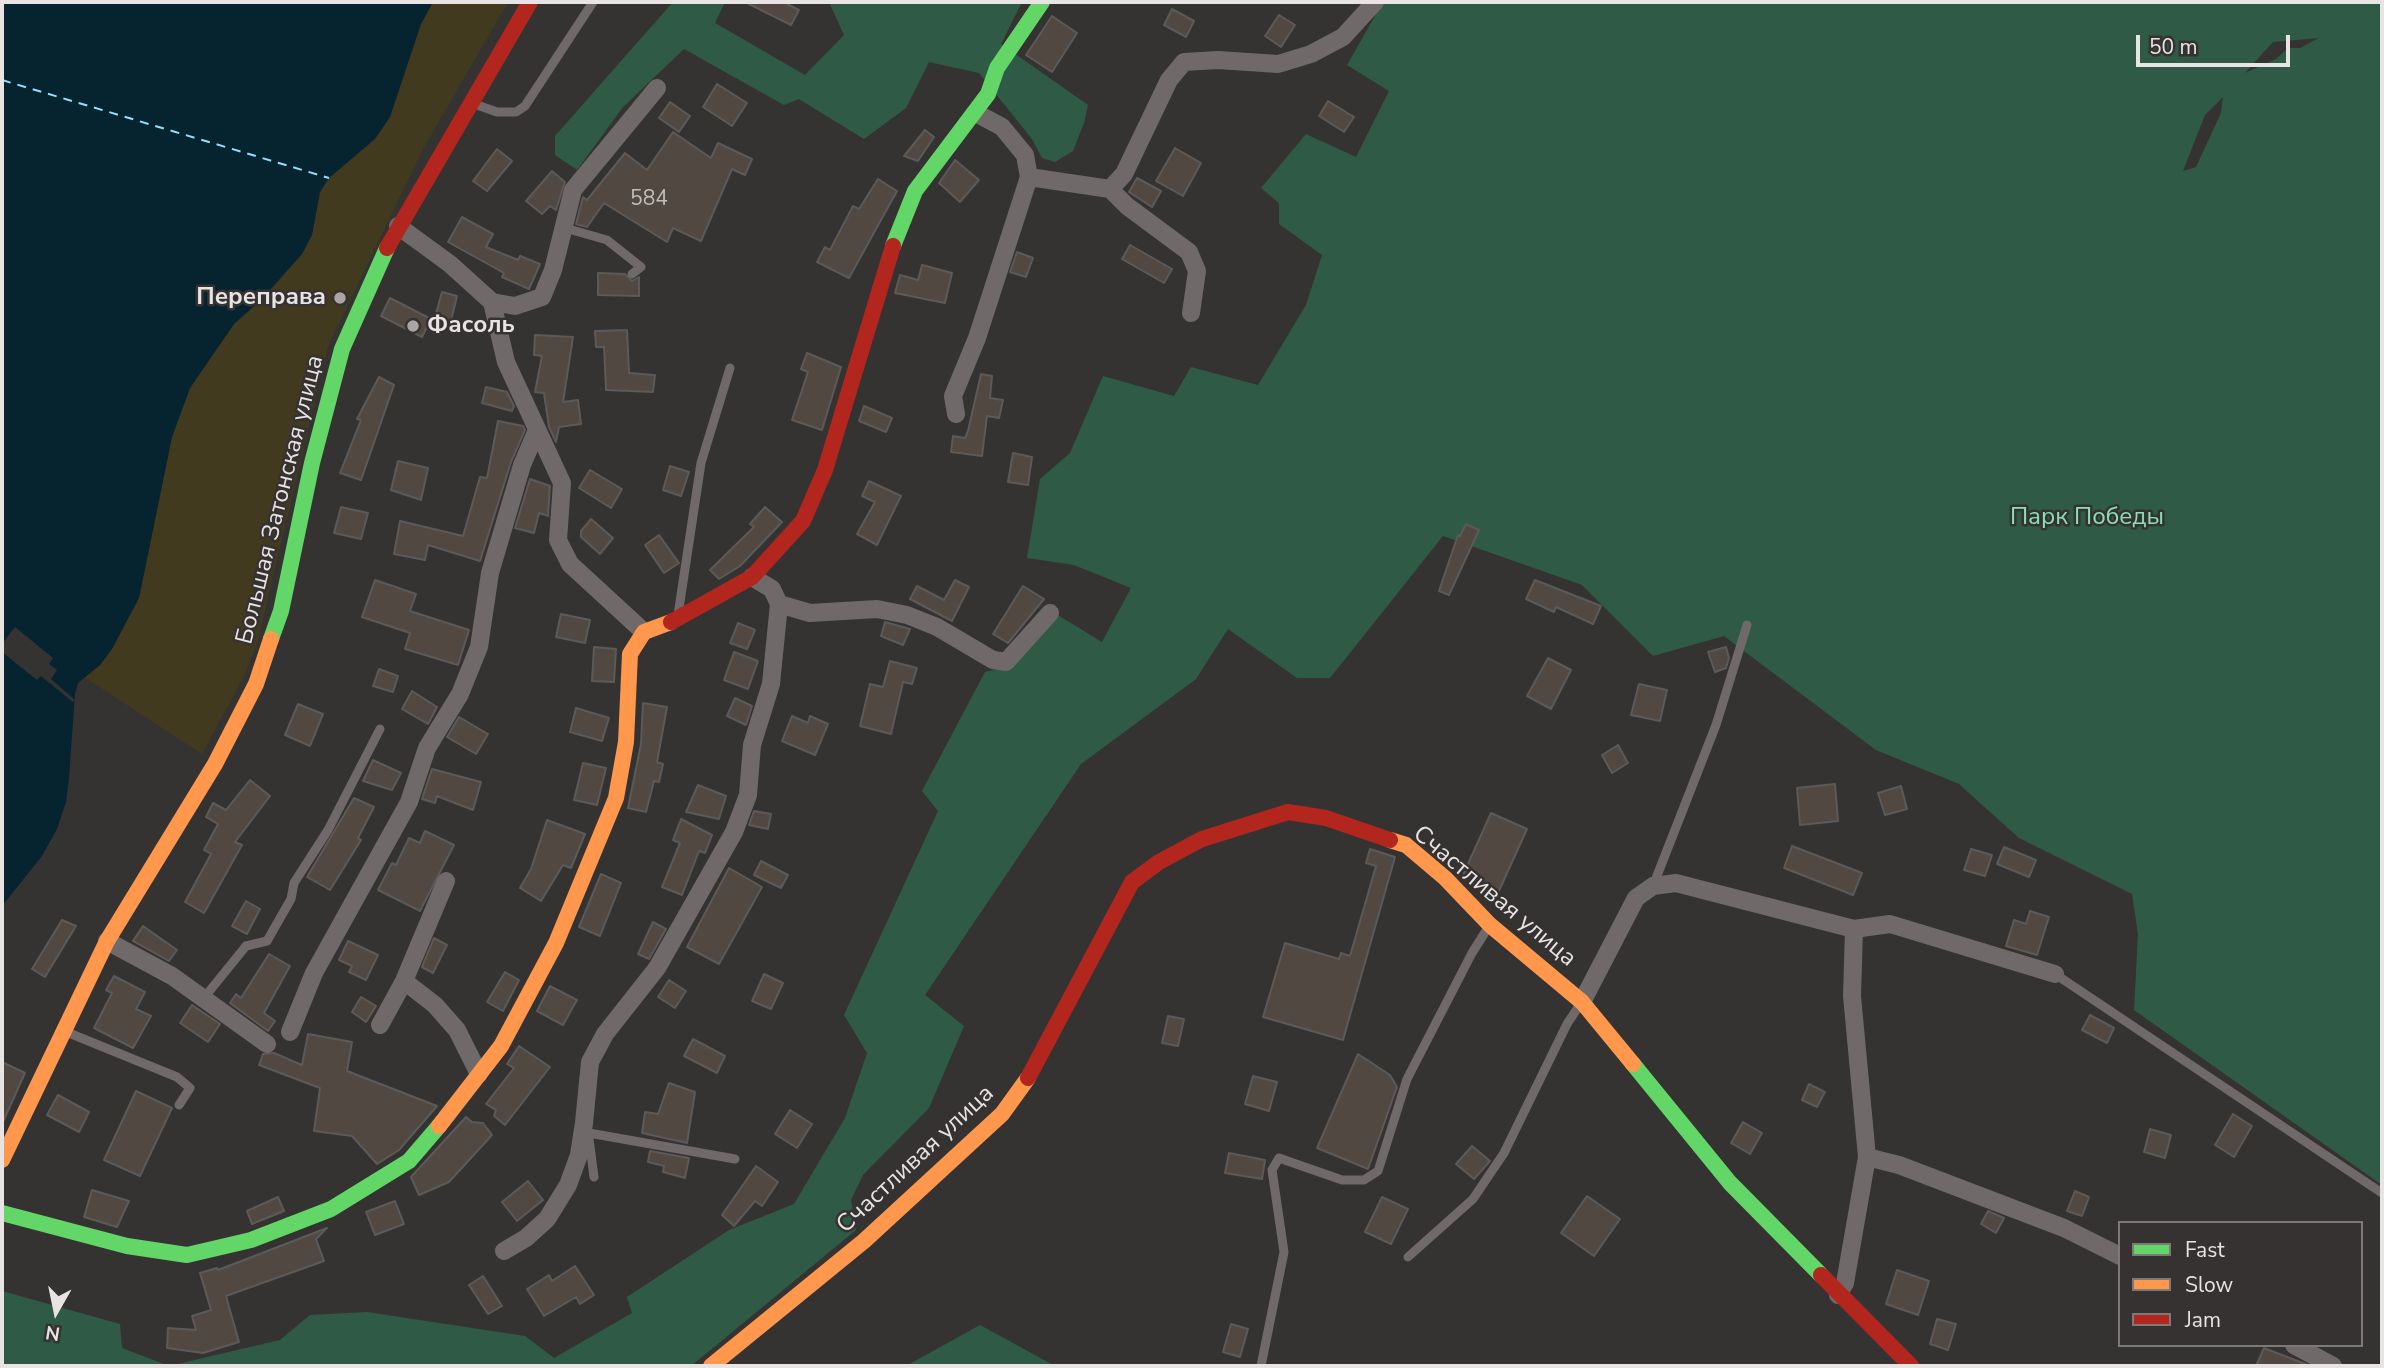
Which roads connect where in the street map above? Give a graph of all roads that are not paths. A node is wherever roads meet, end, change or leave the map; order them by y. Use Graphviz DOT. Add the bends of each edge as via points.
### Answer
graph roads {
  1 [pos="530,2"];
  2 [pos="593,2"];
  3 [pos="1042,2"];
  4 [pos="1375,2"];
  5 [pos="657,88"];
  6 [pos="469,102"];
  7 [pos="976,113"];
  8 [pos="1029,177"];
  9 [pos="1110,189"];
  10 [pos="398,226"];
  11 [pos="565,229"];
  12 [pos="632,274"];
  13 [pos="492,302"];
  14 [pos="1191,313"];
  15 [pos="730,368"];
  16 [pos="956,414"];
  17 [pos="537,430"];
  18 [pos="752,577"];
  19 [pos="779,604"];
  20 [pos="1050,613"];
  21 [pos="677,620"];
  22 [pos="1746,625"];
  23 [pos="644,632"];
  24 [pos="380,729"];
  25 [pos="446,881"];
  26 [pos="1653,886"];
  27 [pos="1490,925"];
  28 [pos="1854,929"];
  29 [pos="107,941"];
  30 [pos="2055,974"];
  31 [pos="404,981"];
  32 [pos="204,999"];
  33 [pos="1582,1002"];
  34 [pos="380,1025"];
  35 [pos="63,1030"];
  36 [pos="290,1032"];
  37 [pos="267,1044"];
  38 [pos="479,1074"];
  39 [pos="179,1105"];
  40 [pos="587,1128"];
  41 [pos="1867,1157"];
  42 [pos="735,1159"];
  43 [pos="2,1160"];
  44 [pos="594,1177"];
  45 [pos="2382,1193"];
  46 [pos="2,1213"];
  47 [pos="504,1251"];
  48 [pos="2118,1255"];
  49 [pos="1408,1257"];
  50 [pos="1838,1295"];
  51 [pos="2298,1347"];
  52 [pos="711,1366"];
  53 [pos="1261,1366"];
  54 [pos="1911,1366"];
  55 [pos="2333,1366"];
  1 -- 6 [label="street, Большая Затонская улица"];
  2 -- 6 [label="lane" via="525,106 516,112 497,112"];
  3 -- 7 [label="street" via="997,68"];
  4 -- 9 [label="street" via="1343,37 1311,54 1278,64 1184,62 1169,80 1124,174"];
  5 -- 11 [label="street" via="573,190"];
  6 -- 10 [label="street, Большая Затонская улица"];
  7 -- 8 [label="street" via="1002,127 1025,155"];
  7 -- 18 [label="street" via="951,138 915,191 900,224 825,470 803,521"];
  8 -- 9 [label="street"];
  8 -- 16 [label="street" via="977,338 953,396"];
  9 -- 14 [label="street" via="1189,252 1197,271"];
  10 -- 13 [label="street"];
  10 -- 29 [label="street, Большая Затонская улица" via="378,261 342,349 281,611 256,684 215,764"];
  11 -- 12 [label="lane" via="607,240 641,267"];
  11 -- 13 [label="street" via="542,297 515,306"];
  13 -- 17 [label="street" via="506,362"];
  15 -- 21 [label="lane" via="701,463"];
  17 -- 23 [label="street" via="562,483 558,540 570,564"];
  17 -- 36 [label="street" via="490,573 479,647 460,694 427,748 409,802 314,973"];
  18 -- 19 [label="street" via="772,589"];
  18 -- 21 [label="street"];
  19 -- 20 [label="street" via="810,613 877,610 907,615 993,660 1006,662"];
  19 -- 40 [label="street" via="771,684 752,745 748,795 734,832 657,968 605,1034 590,1062"];
  21 -- 23 [label="street"];
  22 -- 26 [label="lane" via="1716,725"];
  23 -- 38 [label="street" via="630,654 626,742 616,798 556,943 501,1046"];
  24 -- 32 [label="lane" via="267,941 246,946"];
  25 -- 31 [label="street"];
  26 -- 28 [label="street" via="1676,883"];
  26 -- 33 [label="street" via="1636,898"];
  27 -- 33 [label="street, Счастливая улица"];
  27 -- 52 [label="street, Счастливая улица" via="1406,845 1326,818 1288,812 1202,839 1159,862 1132,882 1025,1084 1002,1114 864,1241"];
  27 -- 53 [label="lane" via="1407,1079 1378,1171 1364,1180 1342,1180 1279,1158 1272,1170 1284,1252"];
  28 -- 30 [label="street" via="1890,924"];
  28 -- 41 [label="street" via="1853,996"];
  29 -- 32 [label="street"];
  29 -- 35 [label="street, Большая Затонская улица"];
  30 -- 45 [label="lane"];
  31 -- 34 [label="street"];
  31 -- 38 [label="street" via="457,1030"];
  32 -- 37 [label="street"];
  33 -- 49 [label="lane" via="1504,1153 1473,1199"];
  33 -- 50 [label="street, Счастливая улица" via="1730,1183"];
  35 -- 39 [label="lane" via="177,1077 190,1088"];
  35 -- 43 [label="street, Большая Затонская улица"];
  38 -- 46 [label="street" via="409,1161 331,1209 251,1240 187,1255 127,1246"];
  40 -- 42 [label="lane"];
  40 -- 44 [label="lane"];
  40 -- 47 [label="street" via="568,1185 547,1219"];
  41 -- 48 [label="street" via="2064,1228"];
  41 -- 50 [label="street" via="1845,1283"];
  50 -- 54 [label="street, Счастливая улица"];
  51 -- 55 [label="street"];
}
